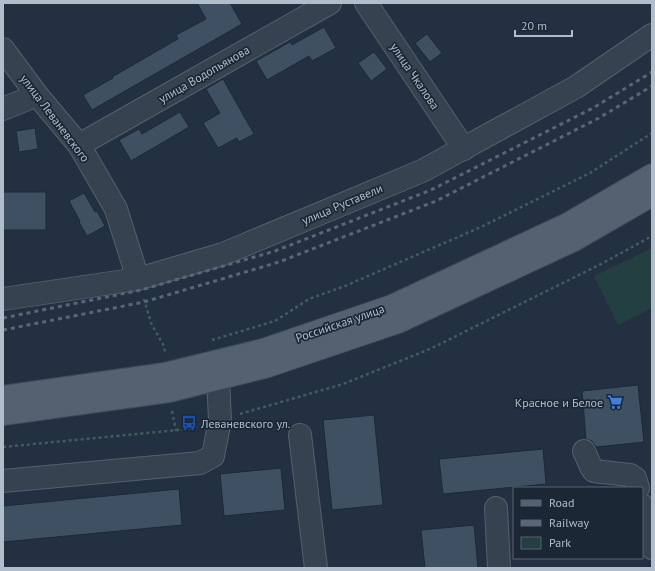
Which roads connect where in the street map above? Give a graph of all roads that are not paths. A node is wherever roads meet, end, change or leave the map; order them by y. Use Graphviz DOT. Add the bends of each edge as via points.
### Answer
graph roads {
  1 [pos="330,3"];
  2 [pos="366,3"];
  3 [pos="652,35"];
  4 [pos="3,49"];
  5 [pos="37,95"];
  6 [pos="3,109"];
  7 [pos="79,145"];
  8 [pos="464,149"];
  9 [pos="652,175"];
  10 [pos="652,195"];
  11 [pos="138,279"];
  12 [pos="3,299"];
  13 [pos="218,378"];
  14 [pos="3,397"];
  15 [pos="3,414"];
  16 [pos="300,435"];
  17 [pos="584,451"];
  18 [pos="3,481"];
  19 [pos="638,487"];
  20 [pos="496,508"];
  21 [pos="643,508"];
  22 [pos="650,526"];
  23 [pos="652,548"];
  24 [pos="316,568"];
  25 [pos="499,568"];
  1 -- 7 [label="street, улица Водопьянова"];
  2 -- 8 [label="street, улица Чкалова"];
  3 -- 8 [label="street, улица Руставели" via="576,87"];
  4 -- 5 [label="street, улица Леваневского"];
  5 -- 6 [label="street"];
  5 -- 7 [label="street, улица Леваневского"];
  7 -- 11 [label="street, улица Леваневского" via="116,209"];
  8 -- 11 [label="street, улица Руставели" via="422,171 223,254"];
  9 -- 14 [label="main road, Российская улица" via="566,225 392,306 263,350 165,374"];
  10 -- 13 [label="main road, Российская улица" via="574,240 398,322 268,366"];
  11 -- 12 [label="street, улица Руставели"];
  13 -- 15 [label="main road, Российская улица" via="169,391"];
  13 -- 18 [label="street" via="220,420 213,456 200,463"];
  16 -- 24 [label="street"];
  17 -- 19 [label="street" via="594,471 630,475 635,478"];
  20 -- 25 [label="street"];
  21 -- 22 [label="street"];
  22 -- 23 [label="street"];
}
